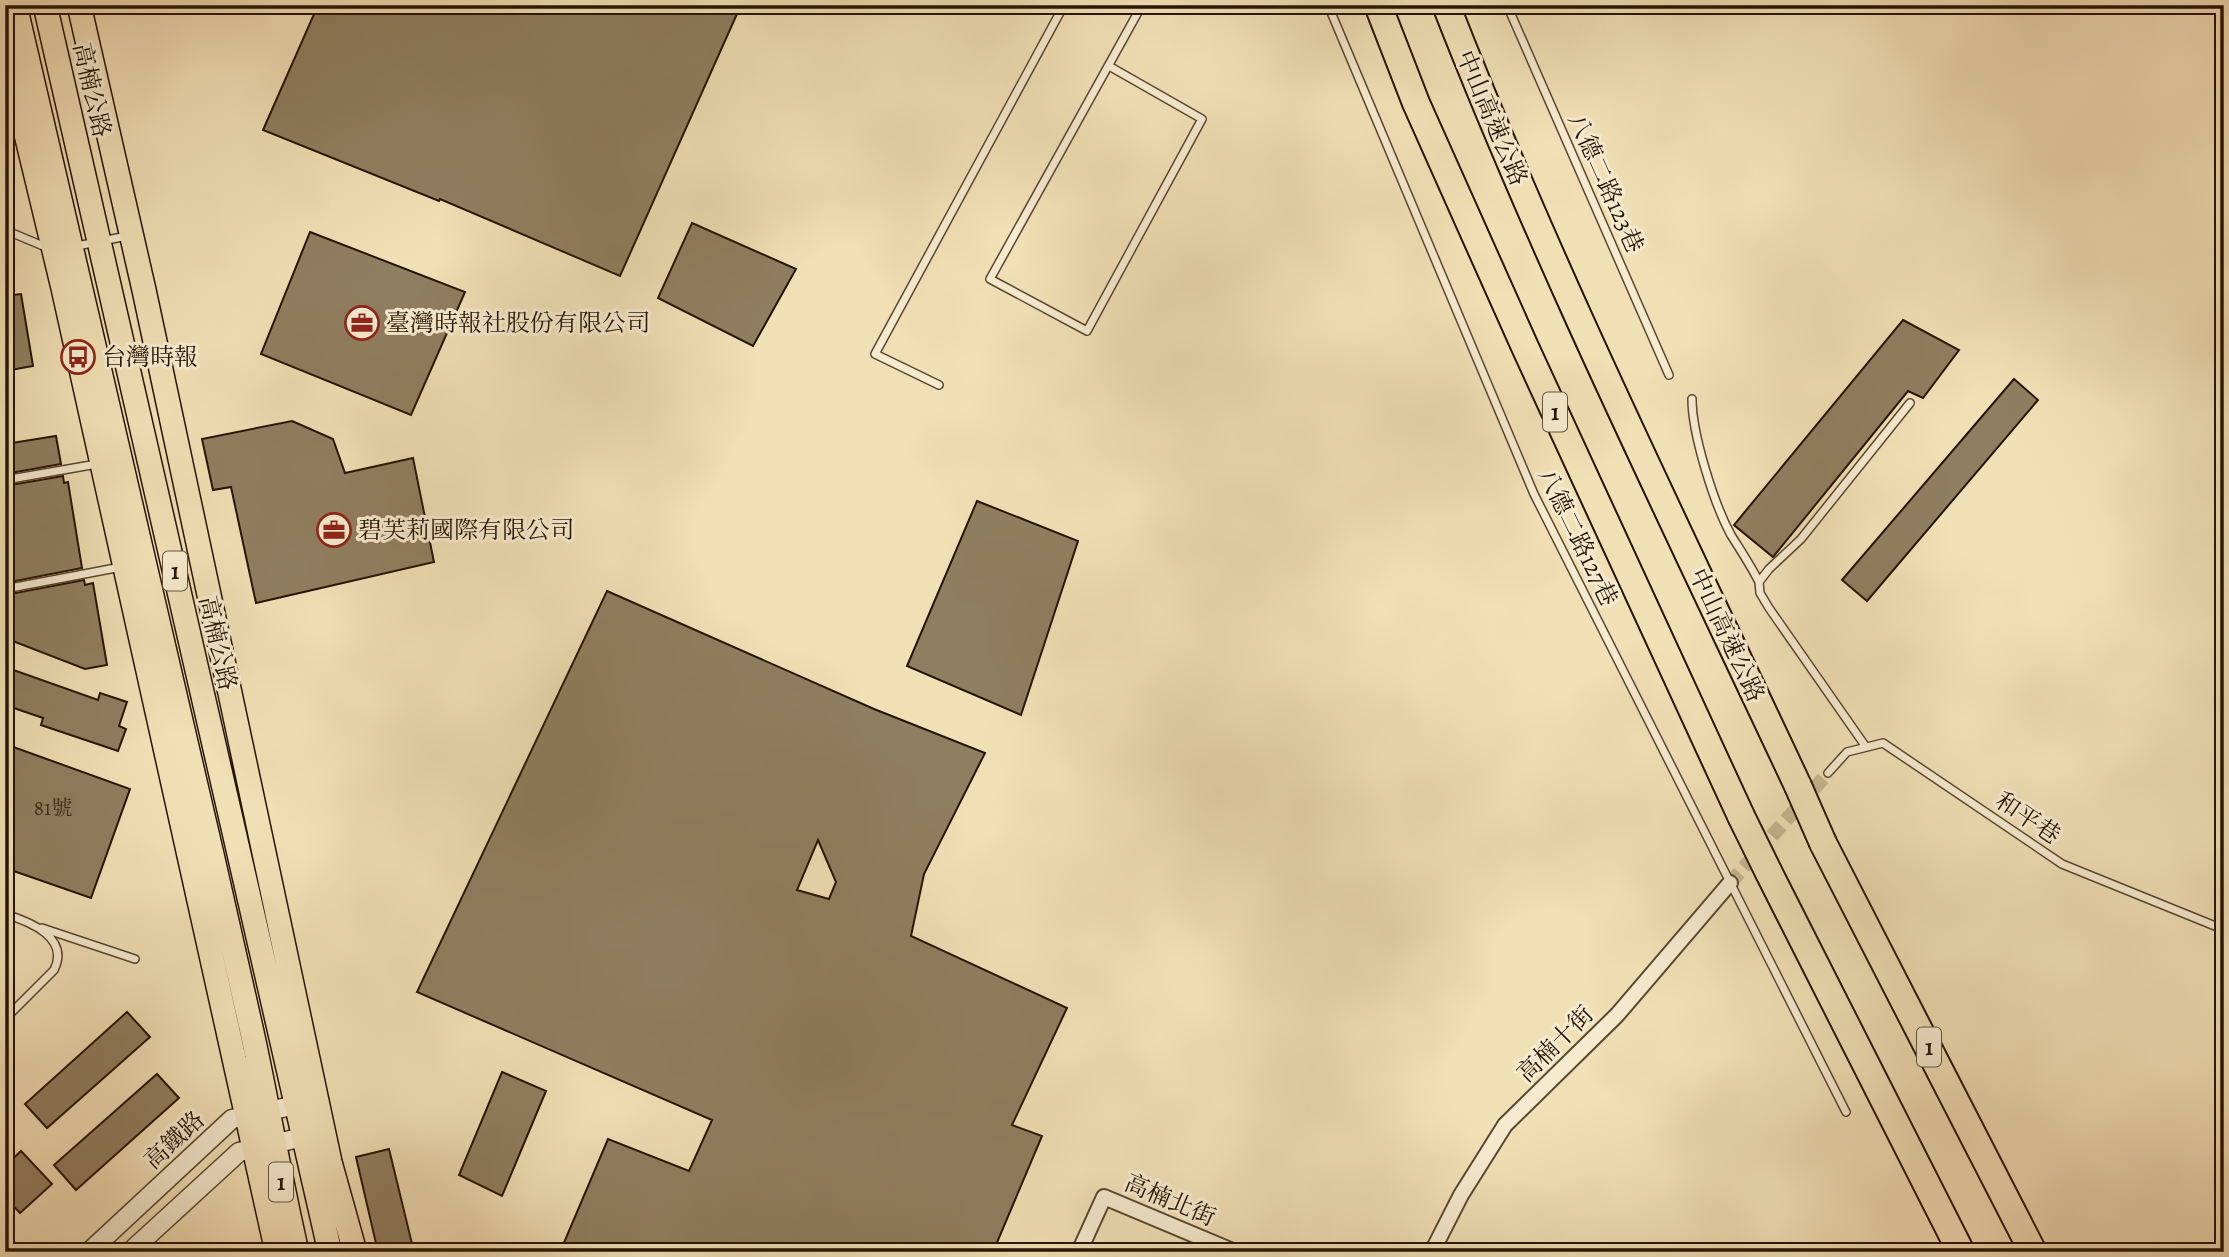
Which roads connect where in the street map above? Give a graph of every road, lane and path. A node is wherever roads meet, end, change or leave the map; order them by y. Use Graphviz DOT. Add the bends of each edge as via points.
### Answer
graph roads {
  1 [pos="15,5"];
  2 [pos="45,5"];
  3 [pos="79,5"];
  4 [pos="1064,5"];
  5 [pos="1142,5"];
  6 [pos="1328,5"];
  7 [pos="1378,5"];
  8 [pos="1446,5"];
  9 [pos="1507,5"];
  10 [pos="5,47"];
  11 [pos="1109,66"];
  12 [pos="5,212"];
  13 [pos="7,230"];
  14 [pos="131,235"];
  15 [pos="99,241"];
  16 [pos="63,248"];
  17 [pos="1670,375"];
  18 [pos="939,385"];
  19 [pos="1692,399"];
  20 [pos="1910,403"];
  21 [pos="102,464"];
  22 [pos="5,480"];
  23 [pos="125,566"];
  24 [pos="1759,582"];
  25 [pos="5,589"];
  26 [pos="1866,747"];
  27 [pos="1828,772"];
  28 [pos="1730,883"];
  29 [pos="5,914"];
  30 [pos="31,925"];
  31 [pos="2224,927"];
  32 [pos="135,959"];
  33 [pos="5,1019"];
  34 [pos="296,1105"];
  35 [pos="1846,1112"];
  36 [pos="257,1114"];
  37 [pos="320,1116"];
  38 [pos="303,1137"];
  39 [pos="264,1146"];
  40 [pos="5,1238"];
  41 [pos="1080,1249"];
  42 [pos="18,1252"];
  43 [pos="89,1252"];
  44 [pos="131,1252"];
  45 [pos="277,1252"];
  46 [pos="297,1252"];
  47 [pos="330,1252"];
  48 [pos="355,1252"];
  49 [pos="1096,1252"];
  50 [pos="1235,1252"];
  51 [pos="1433,1252"];
  52 [pos="1961,1252"];
  53 [pos="2033,1252"];
  1 -- 16 [label="main road, 1"];
  2 -- 15 [label="main road, 高楠公路 / 1"];
  3 -- 14 [label="main road, 高楠公路 / 1"];
  4 -- 18 [label="lane" via="875,354"];
  5 -- 11 [label="lane"];
  6 -- 28 [label="lane, 八德二路127巷" via="1534,494"];
  7 -- 52 [label="highway, 1, bridge" via="1487,262 1741,816"];
  8 -- 53 [label="highway, 中山高速公路 / 1, bridge" via="1582,326 1824,843"];
  9 -- 17 [label="lane, 八德二路123巷"];
  10 -- 16 [label="main road, 1"];
  11 -- 11 [label="lane" via="990,279 1087,331 1202,119"];
  12 -- 13 [label="lane"];
  13 -- 16 [label="lane"];
  14 -- 15 [label="lane"];
  14 -- 37 [label="main road, 高楠公路 / 1"];
  15 -- 16 [label="lane"];
  15 -- 34 [label="main road, 高楠公路 / 1"];
  16 -- 21 [label="main road, 1"];
  16 -- 36 [label="main road, 1" via="253,1036"];
  19 -- 24 [label="lane" via="1703,457 1721,511"];
  20 -- 24 [label="lane" via="1801,539"];
  21 -- 22 [label="lane"];
  21 -- 23 [label="main road, 1"];
  23 -- 25 [label="lane"];
  23 -- 36 [label="main road, 1"];
  24 -- 26 [label="lane" via="1769,608"];
  26 -- 27 [label="lane" via="1847,752"];
  26 -- 31 [label="lane, 和平巷" via="1882,743 2062,864"];
  28 -- 35 [label="lane, 八德二路127巷"];
  28 -- 51 [label="street, 高楠十街" via="1617,1015 1505,1125 1461,1195"];
  29 -- 30 [label="lane"];
  30 -- 32 [label="lane"];
  30 -- 33 [label="lane" via="56,944 59,960"];
  34 -- 36 [label="street, 高鐵路"];
  34 -- 37 [label="street"];
  34 -- 38 [label="main road, 高楠公路 / 1"];
  36 -- 39 [label="main road, 1"];
  36 -- 43 [label="street, 高鐵路" via="232,1119"];
  37 -- 38 [label="street"];
  37 -- 48 [label="main road, 高楠公路 / 1"];
  38 -- 39 [label="street"];
  38 -- 47 [label="main road, 高楠公路 / 1"];
  39 -- 44 [label="street" via="239,1152"];
  39 -- 45 [label="main road, 1"];
  39 -- 46 [label="main road, 1"];
  40 -- 42 [label="lane"];
  41 -- 49 [label="street"];
  41 -- 50 [label="street, 高楠北街" via="1104,1197"];
}
